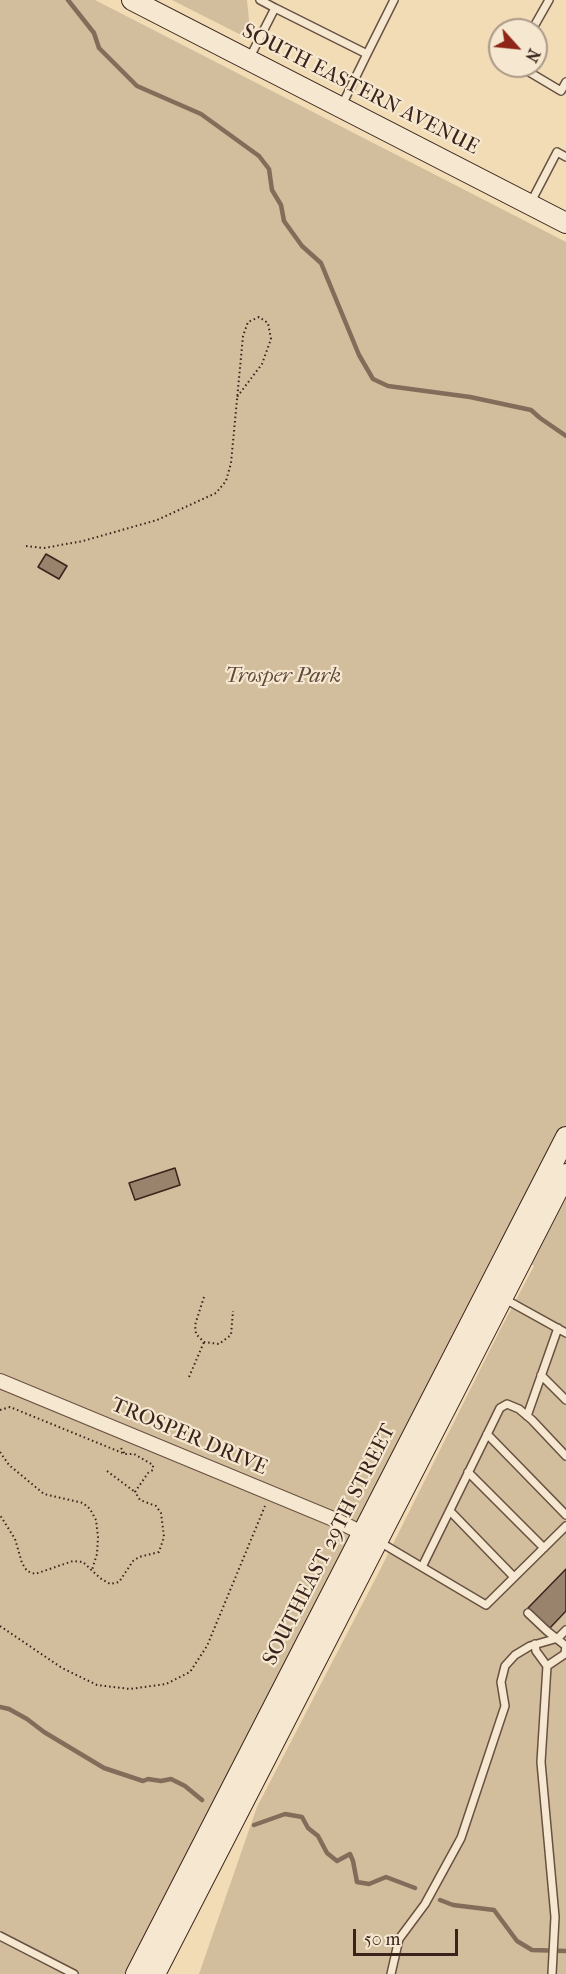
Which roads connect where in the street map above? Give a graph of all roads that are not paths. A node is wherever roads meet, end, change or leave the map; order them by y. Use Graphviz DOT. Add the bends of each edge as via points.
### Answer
graph roads {
  1 [pos="132,0"];
  2 [pos="260,0"];
  3 [pos="394,0"];
  4 [pos="549,0"];
  5 [pos="275,8"];
  6 [pos="539,18"];
  7 [pos="367,54"];
  8 [pos="249,60"];
  9 [pos="539,78"];
  10 [pos="566,82"];
  11 [pos="563,92"];
  12 [pos="340,107"];
  13 [pos="566,157"];
  14 [pos="530,204"];
  15 [pos="566,223"];
  16 [pos="566,1137"];
  17 [pos="566,1174"];
  18 [pos="495,1294"];
  19 [pos="558,1328"];
  20 [pos="566,1333"];
  21 [pos="541,1375"];
  22 [pos="0,1381"];
  23 [pos="566,1400"];
  24 [pos="527,1416"];
  25 [pos="487,1434"];
  26 [pos="566,1456"];
  27 [pos="468,1472"];
  28 [pos="450,1510"];
  29 [pos="566,1515"];
  30 [pos="566,1526"];
  31 [pos="370,1537"];
  32 [pos="544,1548"];
  33 [pos="422,1567"];
  34 [pos="514,1577"];
  35 [pos="528,1613"];
  36 [pos="566,1630"];
  37 [pos="558,1638"];
  38 [pos="535,1644"];
  39 [pos="566,1650"];
  40 [pos="547,1666"];
  41 [pos="169,1929"];
  42 [pos="0,1936"];
  43 [pos="74,1974"];
  44 [pos="136,1974"];
  45 [pos="155,1974"];
  46 [pos="391,1974"];
  47 [pos="552,1974"];
  1 -- 8 [label="main road, SOUTH EASTERN AVENUE"];
  2 -- 5 [label="lane"];
  3 -- 7 [label="lane"];
  4 -- 6 [label="lane"];
  5 -- 7 [label="lane"];
  5 -- 8 [label="lane"];
  7 -- 12 [label="lane"];
  8 -- 12 [label="main road, SOUTH EASTERN AVENUE"];
  9 -- 11 [label="lane"];
  10 -- 11 [label="lane"];
  12 -- 14 [label="main road, SOUTH EASTERN AVENUE"];
  13 -- 14 [label="lane" via="557,152"];
  14 -- 15 [label="main road, SOUTH EASTERN AVENUE"];
  16 -- 18 [label="main road, SOUTHEAST 29TH STREET"];
  17 -- 18 [label="main road, SOUTHEAST 29TH STREET"];
  18 -- 19 [label="lane"];
  18 -- 31 [label="main road, SOUTHEAST 29TH STREET"];
  19 -- 20 [label="lane"];
  19 -- 21 [label="lane"];
  21 -- 23 [label="lane"];
  21 -- 24 [label="lane"];
  22 -- 31 [label="street, TROSPER DRIVE"];
  24 -- 25 [label="lane" via="507,1404 500,1408"];
  24 -- 26 [label="lane"];
  25 -- 27 [label="lane"];
  25 -- 29 [label="lane"];
  27 -- 28 [label="lane"];
  27 -- 32 [label="lane"];
  28 -- 33 [label="lane"];
  28 -- 34 [label="lane"];
  30 -- 32 [label="lane"];
  31 -- 33 [label="lane"];
  31 -- 41 [label="main road, SOUTHEAST 29TH STREET"];
  32 -- 34 [label="lane"];
  33 -- 34 [label="lane" via="486,1605"];
  35 -- 37 [label="lane"];
  36 -- 37 [label="lane"];
  37 -- 38 [label="lane"];
  37 -- 39 [label="lane"];
  38 -- 40 [label="lane"];
  38 -- 46 [label="lane" via="505,1666 501,1682 505,1706 461,1838 425,1904 399,1940"];
  39 -- 40 [label="lane"];
  40 -- 47 [label="lane" via="541,1762 555,1917"];
  41 -- 44 [label="main road, SOUTHEAST 29TH STREET"];
  41 -- 45 [label="main road, SOUTHEAST 29TH STREET"];
  42 -- 43 [label="lane"];
}
